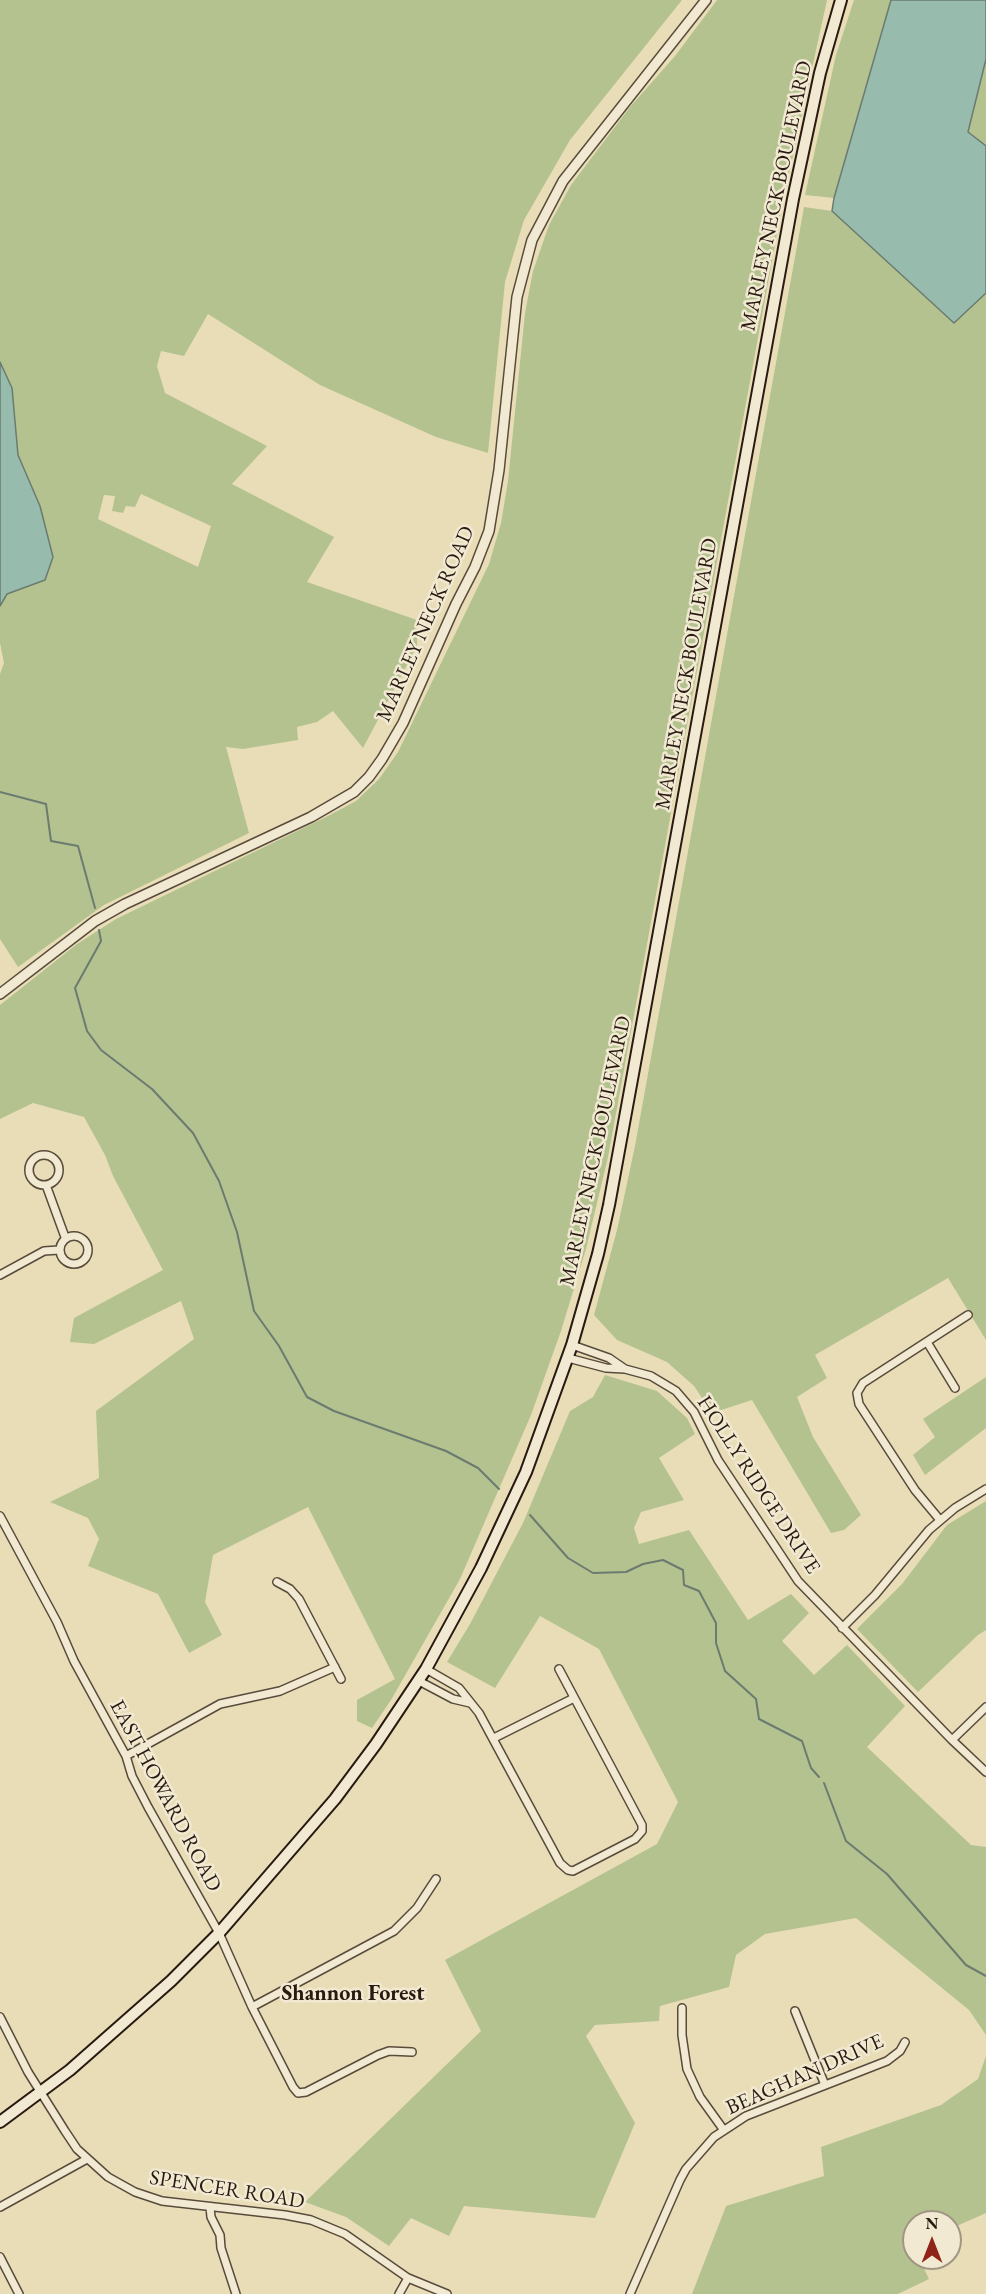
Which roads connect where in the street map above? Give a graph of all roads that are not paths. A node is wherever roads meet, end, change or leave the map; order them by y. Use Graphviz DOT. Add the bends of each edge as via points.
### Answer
graph roads {
  1 [pos="706,0"];
  2 [pos="842,0"];
  3 [pos="0,994"];
  4 [pos="46,1185"];
  5 [pos="65,1238"];
  6 [pos="59,1250"];
  7 [pos="0,1275"];
  8 [pos="969,1315"];
  9 [pos="927,1342"];
  10 [pos="572,1345"];
  11 [pos="568,1358"];
  12 [pos="625,1369"];
  13 [pos="956,1388"];
  14 [pos="986,1489"];
  15 [pos="0,1516"];
  16 [pos="940,1520"];
  17 [pos="278,1582"];
  18 [pos="842,1628"];
  19 [pos="335,1667"];
  20 [pos="426,1669"];
  21 [pos="560,1669"];
  22 [pos="341,1679"];
  23 [pos="419,1681"];
  24 [pos="574,1698"];
  25 [pos="470,1702"];
  26 [pos="986,1707"];
  27 [pos="494,1738"];
  28 [pos="952,1740"];
  29 [pos="126,1756"];
  30 [pos="986,1772"];
  31 [pos="436,1879"];
  32 [pos="219,1933"];
  33 [pos="252,2007"];
  34 [pos="682,2008"];
  35 [pos="795,2011"];
  36 [pos="0,2017"];
  37 [pos="905,2042"];
  38 [pos="412,2052"];
  39 [pos="825,2085"];
  40 [pos="40,2093"];
  41 [pos="0,2122"];
  42 [pos="723,2130"];
  43 [pos="87,2159"];
  44 [pos="0,2206"];
  45 [pos="210,2207"];
  46 [pos="0,2257"];
  47 [pos="408,2278"];
  48 [pos="19,2294"];
  49 [pos="236,2294"];
  50 [pos="399,2294"];
  51 [pos="447,2294"];
  52 [pos="630,2294"];
  1 -- 3 [label="street, MARLEY NECK ROAD" via="563,181 532,240 517,297 489,531 403,723 382,759 354,792 311,817 95,921"];
  2 -- 10 [label="main road, MARLEY NECK BOULEVARD" via="820,73 795,188 618,1160 598,1254"];
  4 -- 4 [label="street" via="59,1172 53,1159 44,1155 35,1159 29,1172 33,1180"];
  4 -- 5 [label="street"];
  5 -- 6 [label="street"];
  5 -- 6 [label="street" via="72,1235 85,1240 85,1259 79,1263 66,1262"];
  6 -- 7 [label="street" via="44,1251"];
  8 -- 9 [label="street"];
  9 -- 13 [label="street"];
  9 -- 16 [label="street" via="863,1383 857,1398 915,1490"];
  10 -- 11 [label="main road, MARLEY NECK BOULEVARD"];
  10 -- 12 [label="street, HOLLY RIDGE DRIVE" via="609,1358"];
  11 -- 12 [label="street, HOLLY RIDGE DRIVE"];
  11 -- 20 [label="main road, MARLEY NECK BOULEVARD" via="526,1472 481,1568"];
  12 -- 18 [label="street, HOLLY RIDGE DRIVE" via="664,1383 686,1401 718,1460 784,1562"];
  14 -- 16 [label="street"];
  15 -- 29 [label="street, EAST HOWARD ROAD"];
  16 -- 18 [label="street"];
  17 -- 19 [label="street" via="298,1599"];
  18 -- 28 [label="street, HOLLY RIDGE DRIVE"];
  19 -- 22 [label="street"];
  19 -- 29 [label="street" via="280,1691 220,1704"];
  20 -- 23 [label="main road, MARLEY NECK BOULEVARD"];
  20 -- 25 [label="street" via="459,1688"];
  21 -- 24 [label="street"];
  23 -- 25 [label="street" via="453,1699"];
  23 -- 32 [label="main road, MARLEY NECK BOULEVARD" via="335,1798"];
  24 -- 27 [label="street"];
  24 -- 27 [label="street" via="642,1825 635,1839 579,1869 568,1870 560,1863"];
  25 -- 27 [label="street"];
  26 -- 28 [label="street"];
  28 -- 30 [label="street, HOLLY RIDGE DRIVE"];
  29 -- 32 [label="street, EAST HOWARD ROAD" via="148,1807"];
  31 -- 33 [label="street" via="417,1908 394,1931"];
  32 -- 33 [label="street, EAST HOWARD ROAD"];
  32 -- 40 [label="main road, MARLEY NECK BOULEVARD" via="137,2012"];
  33 -- 38 [label="street, EAST HOWARD ROAD" via="298,2093 389,2051"];
  34 -- 42 [label="street" via="687,2069 700,2097"];
  35 -- 39 [label="street"];
  36 -- 40 [label="street, SPENCER ROAD"];
  37 -- 39 [label="street, BEAGHAN DRIVE" via="887,2061"];
  39 -- 42 [label="street, BEAGHAN DRIVE" via="756,2112"];
  40 -- 41 [label="main road, MARLEY NECK BOULEVARD"];
  40 -- 43 [label="street, SPENCER ROAD"];
  42 -- 52 [label="street, BEAGHAN DRIVE" via="686,2169"];
  43 -- 44 [label="street"];
  43 -- 45 [label="street, SPENCER ROAD" via="135,2192 162,2201"];
  45 -- 47 [label="street, SPENCER ROAD" via="285,2215 331,2227"];
  45 -- 49 [label="street"];
  46 -- 48 [label="street"];
  47 -- 50 [label="street"];
  47 -- 51 [label="street, SPENCER ROAD"];
}
